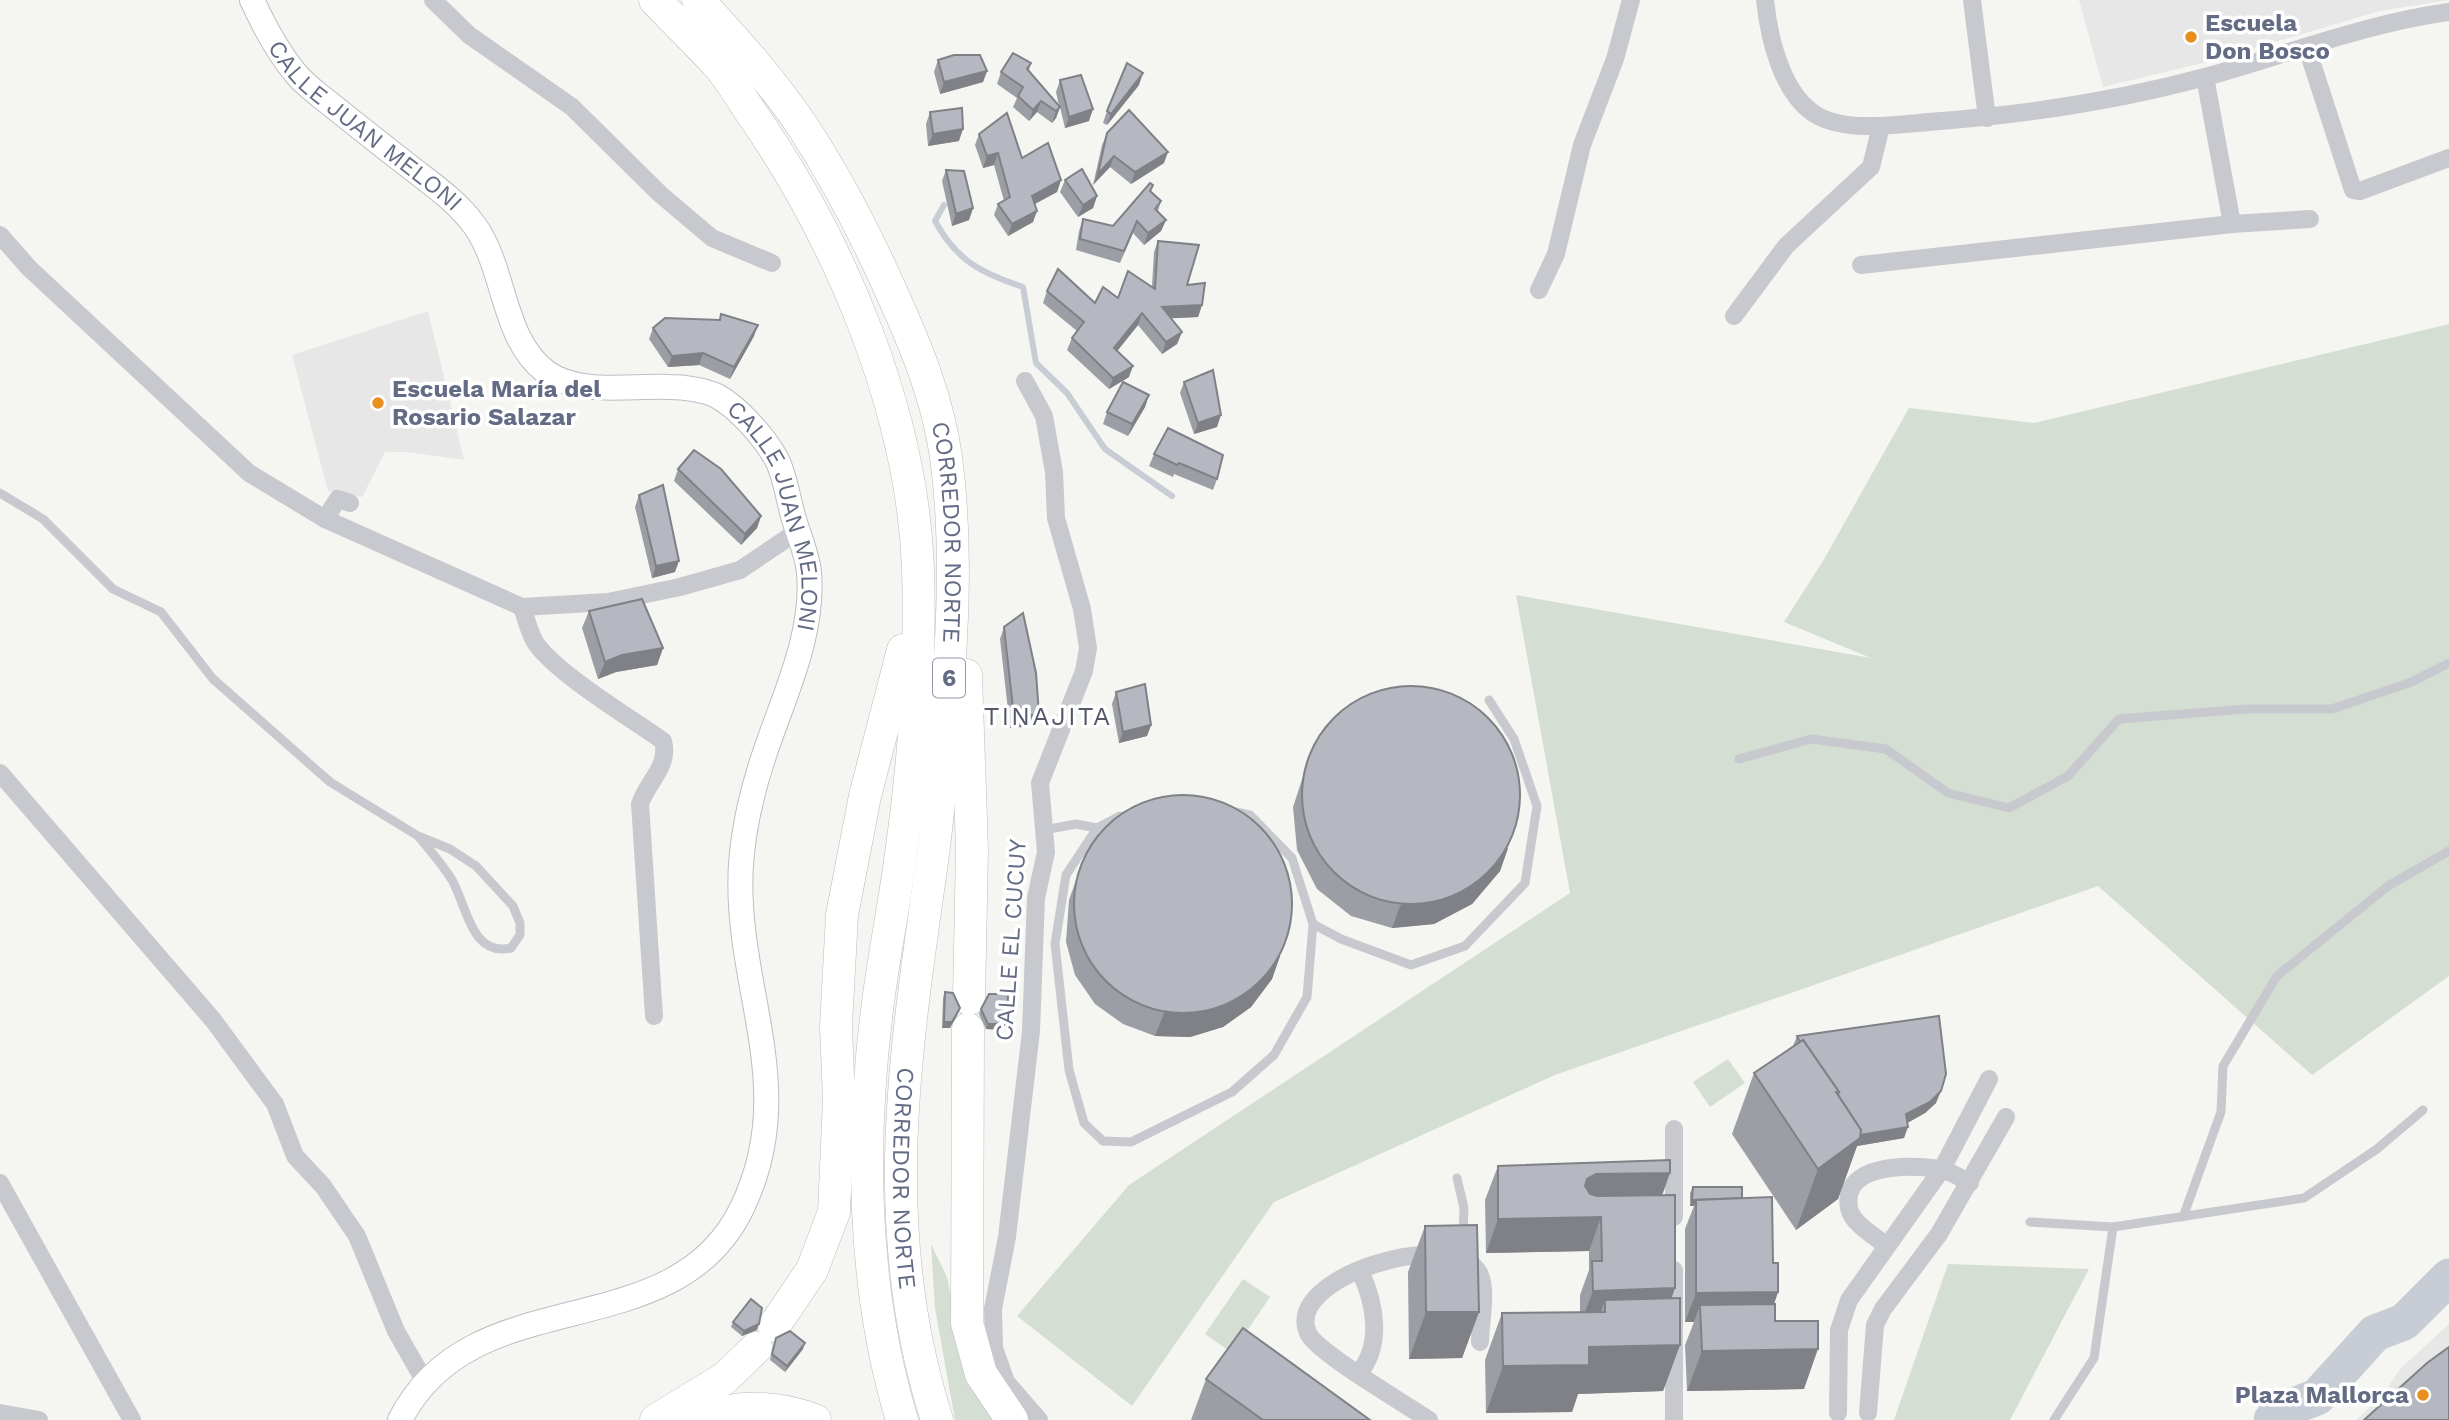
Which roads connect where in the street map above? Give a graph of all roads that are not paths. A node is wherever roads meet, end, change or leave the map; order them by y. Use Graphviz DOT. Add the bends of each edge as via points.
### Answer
graph roads {
  1 [pos="252,0"];
  2 [pos="433,0"];
  3 [pos="655,0"];
  4 [pos="698,0"];
  5 [pos="1631,0"];
  6 [pos="1765,0"];
  7 [pos="1972,0"];
  8 [pos="2449,12"];
  9 [pos="2307,48"];
  10 [pos="2205,77"];
  11 [pos="1987,118"];
  12 [pos="1881,126"];
  13 [pos="2449,158"];
  14 [pos="2310,219"];
  15 [pos="2232,224"];
  16 [pos="0,235"];
  17 [pos="772,263"];
  18 [pos="1861,265"];
  19 [pos="1539,289"];
  20 [pos="1734,316"];
  21 [pos="1025,381"];
  22 [pos="0,493"];
  23 [pos="350,503"];
  24 [pos="325,519"];
  25 [pos="798,531"];
  26 [pos="955,549"];
  27 [pos="918,566"];
  28 [pos="522,607"];
  29 [pos="2449,663"];
  30 [pos="1489,700"];
  31 [pos="1739,759"];
  32 [pos="0,773"];
  33 [pos="1226,810"];
  34 [pos="1137,812"];
  35 [pos="1097,828"];
  36 [pos="1044,830"];
  37 [pos="418,836"];
  38 [pos="2449,851"];
  39 [pos="1312,924"];
  40 [pos="654,1016"];
  41 [pos="1989,1079"];
  42 [pos="2423,1110"];
  43 [pos="2006,1117"];
  44 [pos="1674,1129"];
  45 [pos="1942,1170"];
  46 [pos="1457,1178"];
  47 [pos="0,1183"];
  48 [pos="1970,1183"];
  49 [pos="2183,1217"];
  50 [pos="1674,1221"];
  51 [pos="2030,1222"];
  52 [pos="2113,1227"];
  53 [pos="1887,1246"];
  54 [pos="1674,1257"];
  55 [pos="1462,1258"];
  56 [pos="1360,1271"];
  57 [pos="1480,1342"];
  58 [pos="1359,1373"];
  59 [pos="425,1382"];
  60 [pos="0,1413"];
  61 [pos="1834,1416"];
  62 [pos="1872,1417"];
  63 [pos="39,1420"];
  64 [pos="132,1420"];
  65 [pos="400,1420"];
  66 [pos="656,1420"];
  67 [pos="700,1420"];
  68 [pos="815,1420"];
  69 [pos="902,1420"];
  70 [pos="937,1420"];
  71 [pos="1012,1420"];
  72 [pos="1039,1420"];
  73 [pos="1429,1420"];
  74 [pos="1674,1420"];
  75 [pos="2054,1420"];
  1 -- 25 [label="main road, CALLE JUAN MELONI" via="298,77 448,197 472,222 487,246 522,348 542,369 559,380 612,388 674,387 716,396 749,424 778,461"];
  2 -- 17 [label="street" via="469,35 572,107 712,238"];
  3 -- 27 [label="highway, CORREDOR NORTE / 6" via="719,67 776,148 836,256 889,405 906,469"];
  4 -- 26 [label="highway, CORREDOR NORTE / 6" via="803,127 868,239 925,368 945,454"];
  5 -- 19 [label="street" via="1615,59 1582,145 1556,254"];
  6 -- 12 [label="street" via="1782,72 1800,102 1821,118"];
  7 -- 11 [label="street"];
  8 -- 9 [label="street"];
  9 -- 10 [label="street"];
  9 -- 13 [label="street" via="2353,190"];
  10 -- 11 [label="street" via="2042,112"];
  10 -- 15 [label="street"];
  11 -- 12 [label="street"];
  12 -- 20 [label="street" via="1871,167 1786,246"];
  14 -- 15 [label="street"];
  15 -- 18 [label="street"];
  16 -- 24 [label="street" via="29,268 249,473"];
  21 -- 36 [label="street, CALLE EL CUCUY" via="1044,416 1056,518 1088,648 1084,671 1040,783"];
  22 -- 37 [label="lane" via="43,519 113,589 161,612 213,679 331,782"];
  23 -- 24 [label="street" via="338,499"];
  24 -- 28 [label="street"];
  25 -- 28 [label="street" via="740,570 680,587 608,602"];
  25 -- 59 [label="main road, CALLE JUAN MELONI" via="809,570 808,614 799,660 766,747 748,813 741,867 768,1113 760,1168 740,1214 713,1250 675,1281 635,1298 521,1325 484,1340"];
  26 -- 70 [label="highway, CORREDOR NORTE / 6" via="942,776 903,1071 899,1165 911,1315"];
  26 -- 71 [label="highway" via="971,808 967,1323 981,1374"];
  27 -- 66 [label="highway" via="842,915 834,1212 812,1270 765,1337 720,1382"];
  27 -- 69 [label="highway, CORREDOR NORTE / 6" via="911,759 878,997 867,1169 879,1320"];
  28 -- 40 [label="street" via="542,651 663,741 665,760 640,804"];
  29 -- 31 [label="lane" via="2409,683 2332,709 2246,709 2119,719 2068,776 2009,808 1948,793 1886,749 1811,738"];
  30 -- 39 [label="lane" via="1514,739 1537,806 1525,883 1465,946 1412,965"];
  32 -- 59 [label="street" via="213,1020 275,1104 295,1156 323,1186 356,1236 396,1331"];
  33 -- 39 [label="lane" via="1250,815 1292,858"];
  34 -- 35 [label="lane"];
  35 -- 36 [label="lane" via="1076,824"];
  35 -- 39 [label="lane" via="1066,875 1055,944 1069,1070 1084,1123 1103,1141 1131,1142 1232,1092 1274,1055 1307,998"];
  36 -- 72 [label="street, CALLE EL CUCUY" via="1046,852 1036,898 1031,1031 1007,1237 993,1309 993,1348 1006,1382"];
  37 -- 37 [label="lane" via="476,866 513,906 520,935 511,948 501,950 480,940 443,864"];
  38 -- 49 [label="lane" via="2388,886 2277,976 2223,1066 2221,1112"];
  41 -- 45 [label="street"];
  42 -- 49 [label="lane" via="2377,1149 2304,1198"];
  43 -- 48 [label="street"];
  44 -- 50 [label="street"];
  45 -- 48 [label="street"];
  45 -- 53 [label="street"];
  45 -- 53 [label="street" via="1890,1168 1853,1174 1849,1209 1860,1225"];
  46 -- 55 [label="lane" via="1464,1208"];
  47 -- 64 [label="street"];
  48 -- 62 [label="street" via="1875,1325"];
  49 -- 52 [label="lane"];
  51 -- 52 [label="lane"];
  52 -- 75 [label="lane" via="2094,1358"];
  53 -- 61 [label="street" via="1842,1315"];
  54 -- 74 [label="street"];
  55 -- 56 [label="street" via="1419,1255"];
  55 -- 57 [label="street" via="1482,1280"];
  56 -- 58 [label="street" via="1374,1322 1371,1354"];
  56 -- 58 [label="street" via="1327,1285 1308,1306 1305,1321 1314,1344"];
  58 -- 73 [label="street"];
  59 -- 65 [label="main road, CALLE JUAN MELONI"];
  60 -- 63 [label="street"];
  61 -- 62 [label="street" via="1848,1409"];
  67 -- 68 [label="highway" via="743,1408 775,1409"];
}
